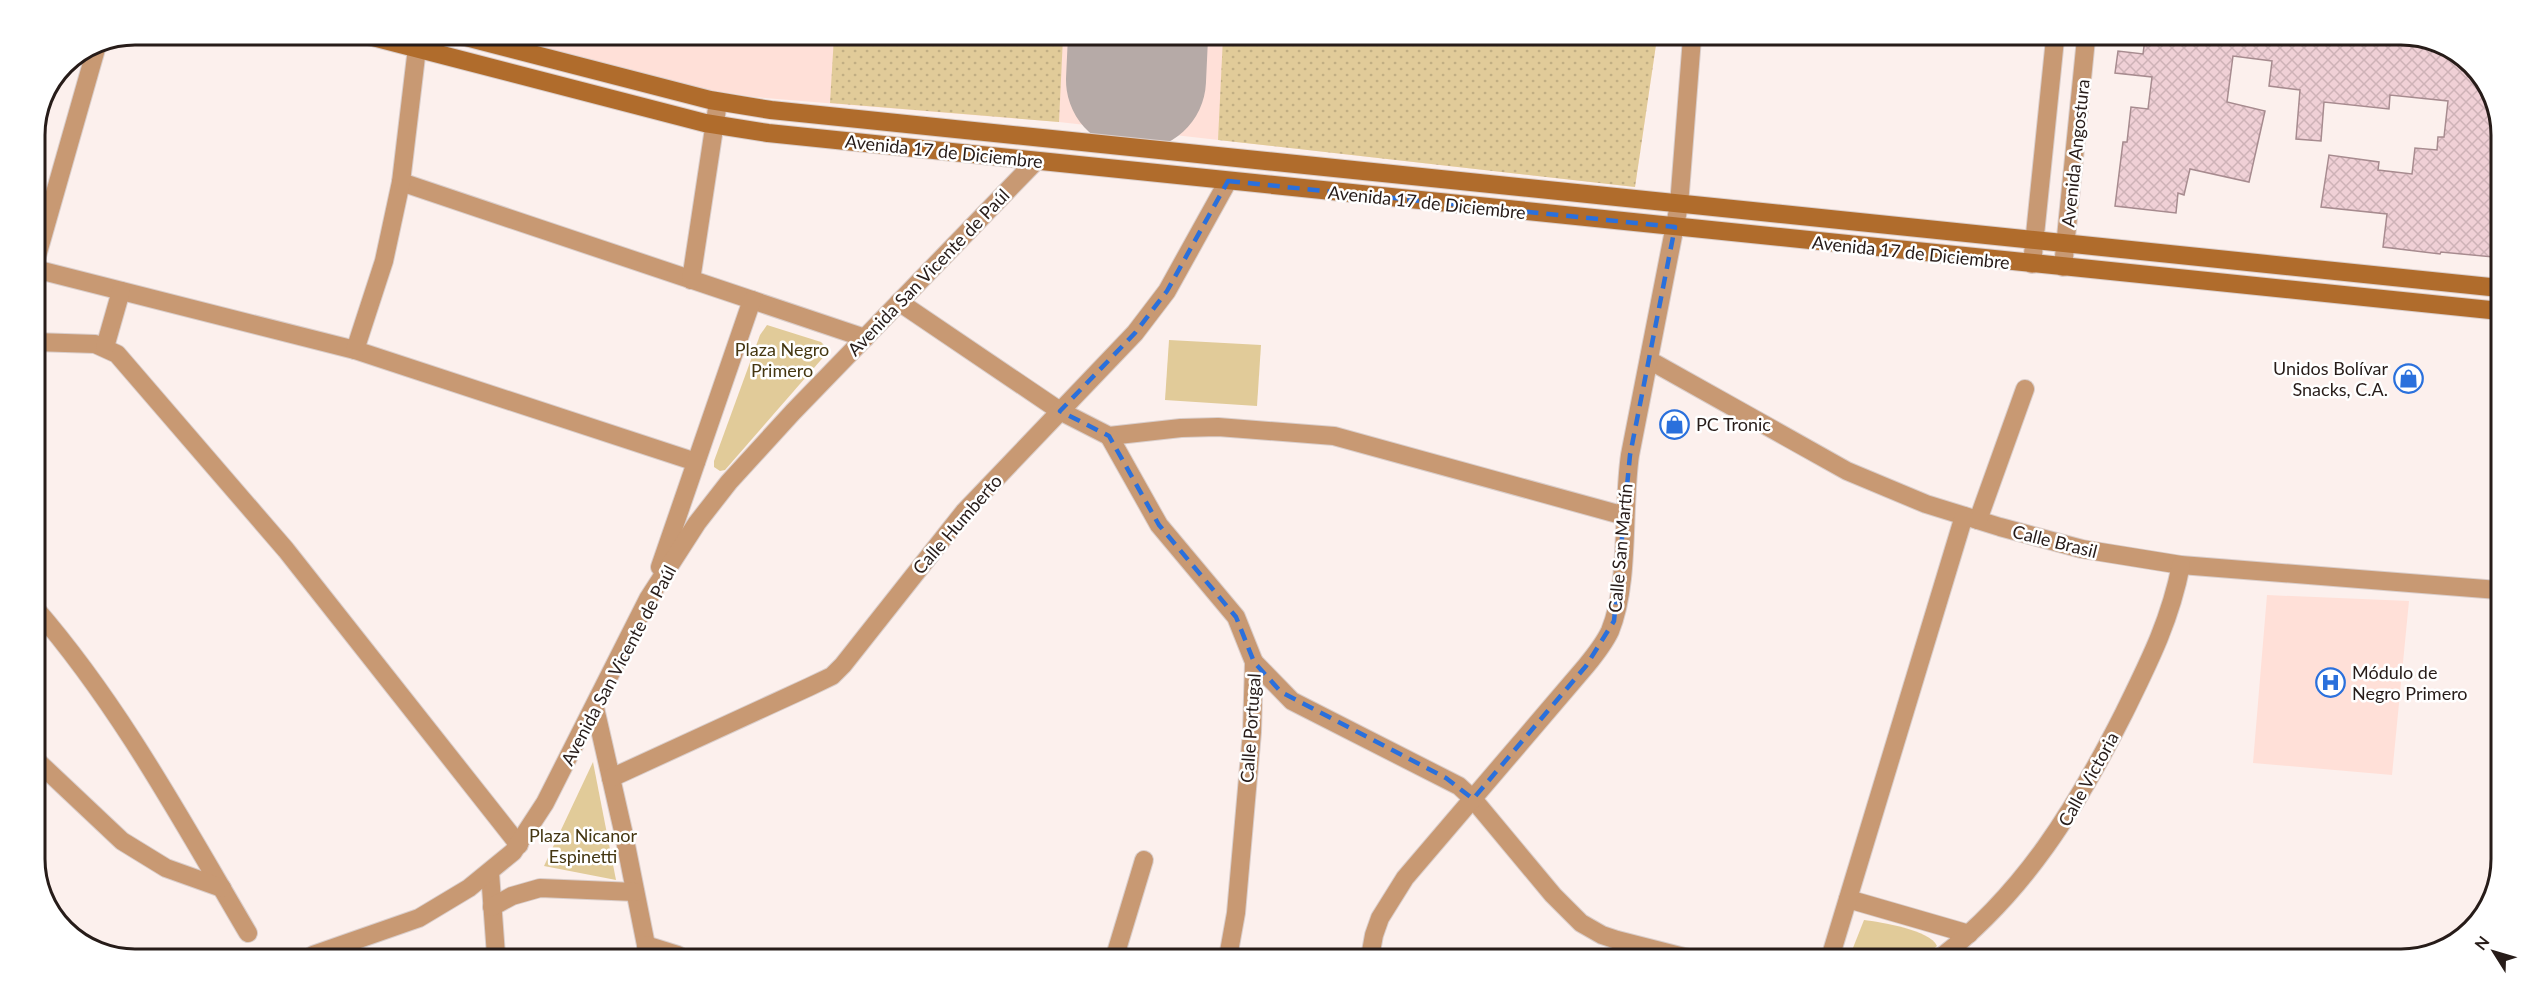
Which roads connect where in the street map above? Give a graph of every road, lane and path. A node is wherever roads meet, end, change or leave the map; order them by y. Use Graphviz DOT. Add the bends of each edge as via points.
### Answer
graph roads {
  1 [pos="405,45"];
  2 [pos="497,45"];
  3 [pos="1691,45"];
  4 [pos="2054,45"];
  5 [pos="2085,45"];
  6 [pos="417,48"];
  7 [pos="94,55"];
  8 [pos="718,102"];
  9 [pos="714,124"];
  10 [pos="1035,161"];
  11 [pos="1228,181"];
  12 [pos="402,182"];
  13 [pos="1679,205"];
  14 [pos="45,227"];
  15 [pos="1675,227"];
  16 [pos="2035,241"];
  17 [pos="2066,244"];
  18 [pos="2032,264"];
  19 [pos="2063,267"];
  20 [pos="45,272"];
  21 [pos="691,280"];
  22 [pos="2491,287"];
  23 [pos="121,291"];
  24 [pos="752,300"];
  25 [pos="899,302"];
  26 [pos="2491,310"];
  27 [pos="865,338"];
  28 [pos="45,342"];
  29 [pos="105,347"];
  30 [pos="355,350"];
  31 [pos="1649,360"];
  32 [pos="2025,389"];
  33 [pos="1060,411"];
  34 [pos="1109,436"];
  35 [pos="696,462"];
  36 [pos="1625,516"];
  37 [pos="1971,518"];
  38 [pos="2181,565"];
  39 [pos="2491,589"];
  40 [pos="648,600"];
  41 [pos="45,629"];
  42 [pos="1254,662"];
  43 [pos="595,708"];
  44 [pos="45,768"];
  45 [pos="611,778"];
  46 [pos="1473,799"];
  47 [pos="519,845"];
  48 [pos="1144,860"];
  49 [pos="490,873"];
  50 [pos="222,888"];
  51 [pos="635,892"];
  52 [pos="1848,899"];
  53 [pos="492,907"];
  54 [pos="248,933"];
  55 [pos="1969,934"];
  56 [pos="330,949"];
  57 [pos="496,949"];
  58 [pos="647,949"];
  59 [pos="1117,949"];
  60 [pos="1229,949"];
  61 [pos="1371,949"];
  62 [pos="1652,949"];
  63 [pos="1833,949"];
  64 [pos="1951,949"];
  1 -- 6 [label="street, Avenida 17 de Diciembre"];
  2 -- 8 [label="street, Avenida 17 de Diciembre"];
  3 -- 13 [label="street, Calle San Martín"];
  4 -- 16 [label="street, Avenida Angostura"];
  5 -- 17 [label="street, Avenida Angostura"];
  6 -- 9 [label="street, Avenida 17 de Diciembre"];
  6 -- 12 [label="street"];
  7 -- 14 [label="street"];
  8 -- 9 [label="street"];
  8 -- 13 [label="street, Avenida 17 de Diciembre"];
  9 -- 10 [label="street, Avenida 17 de Diciembre"];
  9 -- 21 [label="street"];
  10 -- 11 [label="street, Avenida 17 de Diciembre"];
  10 -- 25 [label="street, Avenida San Vicente de Paúl"];
  11 -- 15 [label="street, Avenida 17 de Diciembre"];
  11 -- 33 [label="street, Calle Humberto" via="1200,235 1136,333"];
  12 -- 21 [label="street"];
  12 -- 30 [label="street" via="384,261"];
  13 -- 15 [label="street, Calle San Martín"];
  13 -- 16 [label="street, Avenida 17 de Diciembre"];
  15 -- 18 [label="street, Avenida 17 de Diciembre"];
  15 -- 31 [label="street, Calle San Martín"];
  16 -- 17 [label="street, Avenida 17 de Diciembre"];
  16 -- 18 [label="street, Avenida Angostura"];
  17 -- 19 [label="street, Avenida Angostura"];
  17 -- 22 [label="street, Avenida 17 de Diciembre"];
  18 -- 19 [label="street, Avenida 17 de Diciembre"];
  19 -- 26 [label="street, Avenida 17 de Diciembre"];
  20 -- 23 [label="street"];
  21 -- 24 [label="street"];
  23 -- 29 [label="street"];
  23 -- 30 [label="street"];
  24 -- 27 [label="street"];
  24 -- 35 [label="street"];
  25 -- 27 [label="street, Avenida San Vicente de Paúl"];
  25 -- 33 [label="street"];
  27 -- 40 [label="street, Avenida San Vicente de Paúl" via="729,482"];
  28 -- 29 [label="street" via="86,342"];
  29 -- 47 [label="street" via="117,354 286,550"];
  30 -- 35 [label="street"];
  31 -- 36 [label="street, Calle San Martín" via="1627,476"];
  31 -- 37 [label="street, Calle Brasil" via="1847,471"];
  32 -- 37 [label="street"];
  33 -- 34 [label="street"];
  33 -- 45 [label="street, Calle Humberto" via="958,519 857,650 832,676"];
  34 -- 36 [label="street" via="1218,427 1334,436"];
  34 -- 42 [label="street, Calle Portugal" via="1159,525 1236,617"];
  35 -- 40 [label="street"];
  36 -- 46 [label="street, Calle San Martín" via="1618,603 1604,643"];
  37 -- 38 [label="street, Calle Brasil" via="2082,549"];
  37 -- 52 [label="street"];
  38 -- 39 [label="street, Calle Brasil"];
  38 -- 55 [label="street, Calle Victoria" via="2158,643 2074,806 2012,891"];
  40 -- 43 [label="street, Avenida San Vicente de Paúl"];
  41 -- 50 [label="street" via="98,688"];
  42 -- 46 [label="street" via="1292,701 1446,778"];
  42 -- 60 [label="street, Calle Portugal" via="1236,913"];
  43 -- 45 [label="street"];
  43 -- 47 [label="street, Avenida San Vicente de Paúl"];
  44 -- 50 [label="street" via="122,841 166,868"];
  45 -- 51 [label="street"];
  46 -- 61 [label="street, Calle San Martín" via="1431,845 1389,901"];
  46 -- 62 [label="street" via="1553,896 1581,923 1602,935"];
  47 -- 49 [label="street, Avenida San Vicente de Paúl"];
  48 -- 59 [label="street"];
  49 -- 53 [label="street"];
  49 -- 56 [label="street, Avenida San Vicente de Paúl" via="419,918"];
  50 -- 54 [label="street"];
  51 -- 53 [label="street" via="540,888"];
  51 -- 58 [label="street"];
  52 -- 55 [label="street"];
  52 -- 63 [label="street"];
  53 -- 57 [label="street"];
  55 -- 64 [label="street, Calle Victoria"];
}
